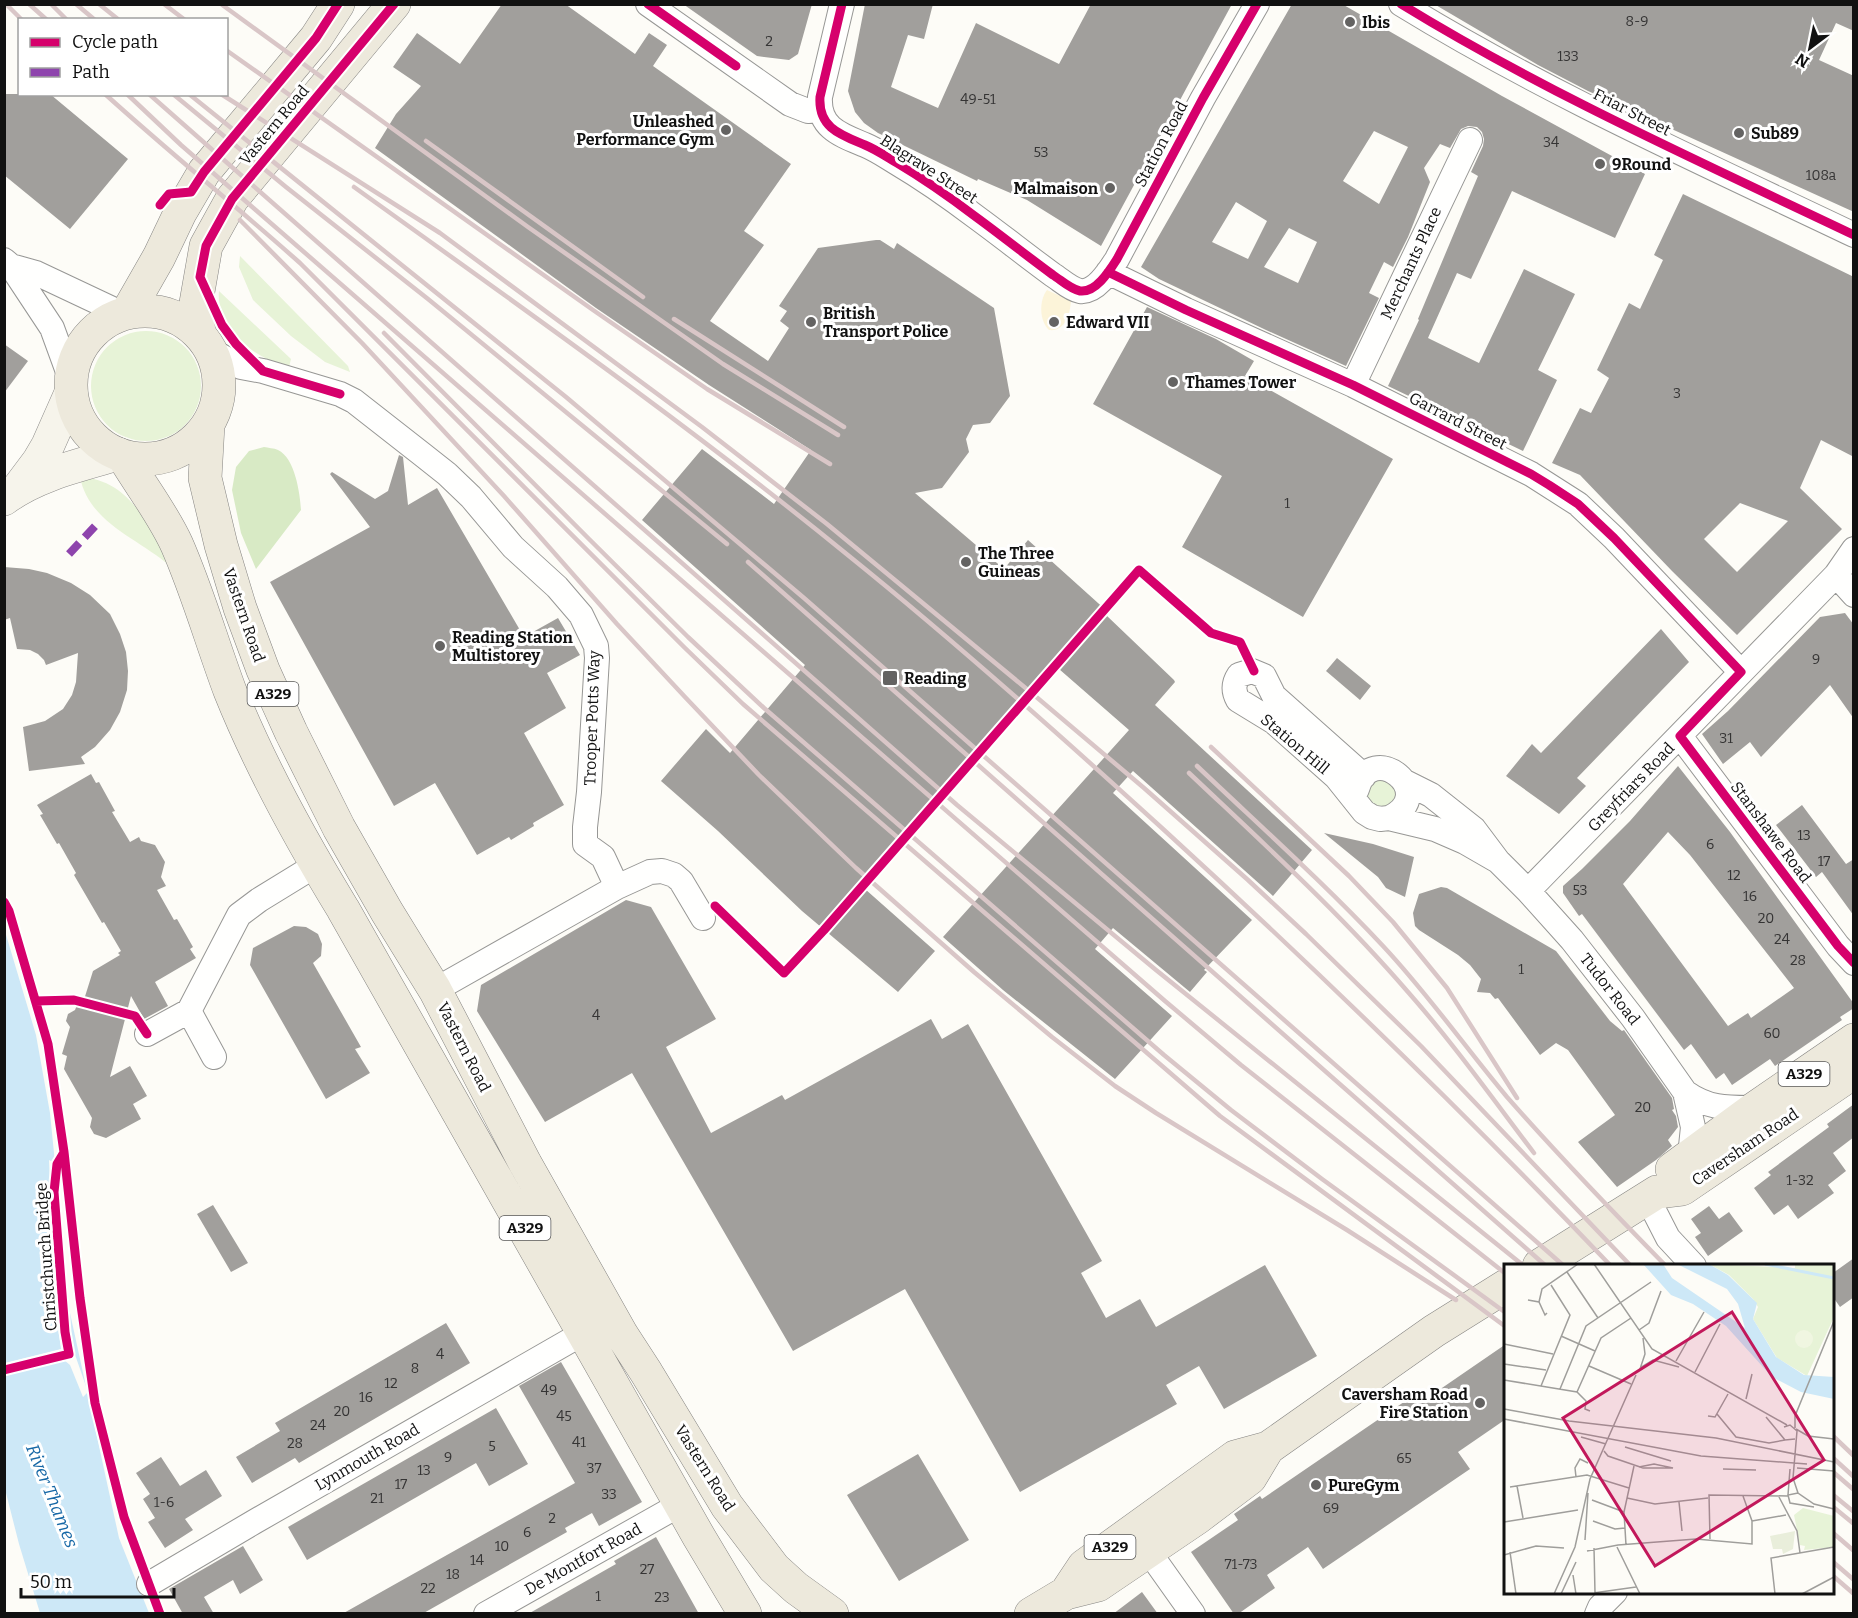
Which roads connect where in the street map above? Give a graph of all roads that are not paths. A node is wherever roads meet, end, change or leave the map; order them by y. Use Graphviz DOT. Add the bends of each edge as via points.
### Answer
graph roads {
  1 [pos="338,4"];
  2 [pos="394,4"];
  3 [pos="648,4"];
  4 [pos="842,4"];
  5 [pos="1257,4"];
  6 [pos="1401,4"];
  7 [pos="820,110"];
  8 [pos="1470,140"];
  9 [pos="1854,235"];
  10 [pos="8,263"];
  11 [pos="1108,272"];
  12 [pos="1085,290"];
  13 [pos="125,313"];
  14 [pos="206,342"];
  15 [pos="1353,385"];
  16 [pos="71,386"];
  17 [pos="208,425"];
  18 [pos="120,455"];
  19 [pos="11,494"];
  20 [pos="1854,549"];
  21 [pos="1836,575"];
  22 [pos="1854,595"];
  23 [pos="1741,672"];
  24 [pos="1680,736"];
  25 [pos="1364,776"];
  26 [pos="1405,782"];
  27 [pos="1359,804"];
  28 [pos="1389,818"];
  29 [pos="1497,861"];
  30 [pos="316,865"];
  31 [pos="616,887"];
  32 [pos="1528,891"];
  33 [pos="703,918"];
  34 [pos="1846,955"];
  35 [pos="435,990"];
  36 [pos="189,1011"];
  37 [pos="147,1034"];
  38 [pos="1854,1040"];
  39 [pos="214,1057"];
  40 [pos="1854,1072"];
  41 [pos="1685,1092"];
  42 [pos="1755,1108"];
  43 [pos="1690,1156"];
  44 [pos="1652,1195"];
  45 [pos="1542,1264"];
  46 [pos="1692,1264"];
  47 [pos="1504,1287"];
  48 [pos="585,1332"];
  49 [pos="1268,1448"];
  50 [pos="681,1504"];
  51 [pos="1149,1551"];
  52 [pos="150,1584"];
  53 [pos="1066,1593"];
  54 [pos="1614,1594"];
  55 [pos="486,1614"];
  56 [pos="745,1614"];
  57 [pos="832,1614"];
  58 [pos="1031,1614"];
  59 [pos="1193,1614"];
  60 [pos="1598,1614"];
  1 -- 13 [label="main road, Vastern Road" via="316,38 204,172"];
  2 -- 14 [label="main road, Vastern Road" via="232,199 219,220 206,246 196,303"];
  3 -- 7 [label="street" via="790,104 808,111"];
  4 -- 7 [label="street"];
  5 -- 11 [label="street, Station Road"];
  6 -- 9 [label="street, Friar Street" via="1658,142"];
  7 -- 12 [label="street, Blagrave Street" via="833,130 904,167 1071,288"];
  8 -- 15 [label="street, Merchants Place"];
  10 -- 13 [label="street"];
  10 -- 16 [label="street" via="52,328"];
  11 -- 12 [label="street, Station Road"];
  11 -- 15 [label="street, Garrard Street"];
  13 -- 14 [label="main road" via="153,311 174,316"];
  13 -- 16 [label="main road" via="89,336 74,363"];
  14 -- 17 [label="main road" via="220,379 219,401"];
  14 -- 31 [label="street, Trooper Potts Way" via="241,367 323,388 354,401 447,474 581,615 596,646 597,658 585,844 603,857"];
  15 -- 23 [label="street, Garrard Street" via="1531,474 1578,504"];
  16 -- 18 [label="main road" via="82,424 99,443"];
  16 -- 19 [label="main road" via="48,445"];
  17 -- 18 [label="main road" via="194,442 175,453 152,459"];
  17 -- 35 [label="main road, Vastern Road / A329" via="205,478 209,499 220,545 263,670 339,828"];
  18 -- 19 [label="main road" via="51,475"];
  18 -- 30 [label="main road, A329" via="160,512 177,545 231,692"];
  20 -- 21 [label="street, Greyfriars Road"];
  21 -- 22 [label="street"];
  21 -- 23 [label="street, Greyfriars Road"];
  23 -- 24 [label="street, Greyfriars Road"];
  24 -- 32 [label="street, Greyfriars Road"];
  24 -- 34 [label="street, Stanshawe Road"];
  25 -- 26 [label="street, Station Hill" via="1384,768 1400,775"];
  25 -- 27 [label="street" via="1357,787"];
  25 -- 27 [label="street, Station Hill" via="1274,696 1264,676 1252,670 1239,675 1234,687 1238,700 1274,722 1336,777"];
  26 -- 28 [label="street" via="1407,800"];
  26 -- 29 [label="street, Station Hill" via="1431,795 1474,829"];
  27 -- 28 [label="street, Station Hill" via="1372,817"];
  28 -- 29 [label="street, Station Hill" via="1446,834"];
  29 -- 32 [label="street, Station Hill"];
  30 -- 36 [label="street" via="239,915"];
  30 -- 48 [label="main road, A329"];
  31 -- 33 [label="street" via="650,872 674,875 687,888"];
  31 -- 35 [label="street"];
  32 -- 41 [label="street, Tudor Road" via="1633,1018"];
  35 -- 57 [label="main road, Vastern Road / A329" via="586,1273 727,1506 774,1568"];
  36 -- 37 [label="street"];
  36 -- 39 [label="street"];
  38 -- 42 [label="main road, Caversham Road / A329"];
  40 -- 44 [label="main road, Caversham Road / A329" via="1682,1189"];
  41 -- 42 [label="street, Tudor Road" via="1713,1107"];
  41 -- 43 [label="street, Tudor Road" via="1694,1127"];
  42 -- 43 [label="main road, Caversham Road / A329"];
  43 -- 44 [label="main road, A329" via="1668,1172"];
  44 -- 45 [label="main road, Caversham Road / A329"];
  44 -- 46 [label="street" via="1668,1238"];
  47 -- 49 [label="main road, A329" via="1434,1330"];
  48 -- 50 [label="main road, A329"];
  48 -- 52 [label="street, Lynmouth Road"];
  49 -- 51 [label="main road, A329" via="1250,1478"];
  49 -- 53 [label="main road, A329" via="1235,1457 1084,1566"];
  50 -- 55 [label="street, De Montfort Road"];
  50 -- 56 [label="main road, A329"];
  51 -- 53 [label="main road, A329" via="1098,1585"];
  51 -- 59 [label="street"];
  53 -- 58 [label="main road, A329"];
  54 -- 60 [label="street" via="1600,1606"];
}
